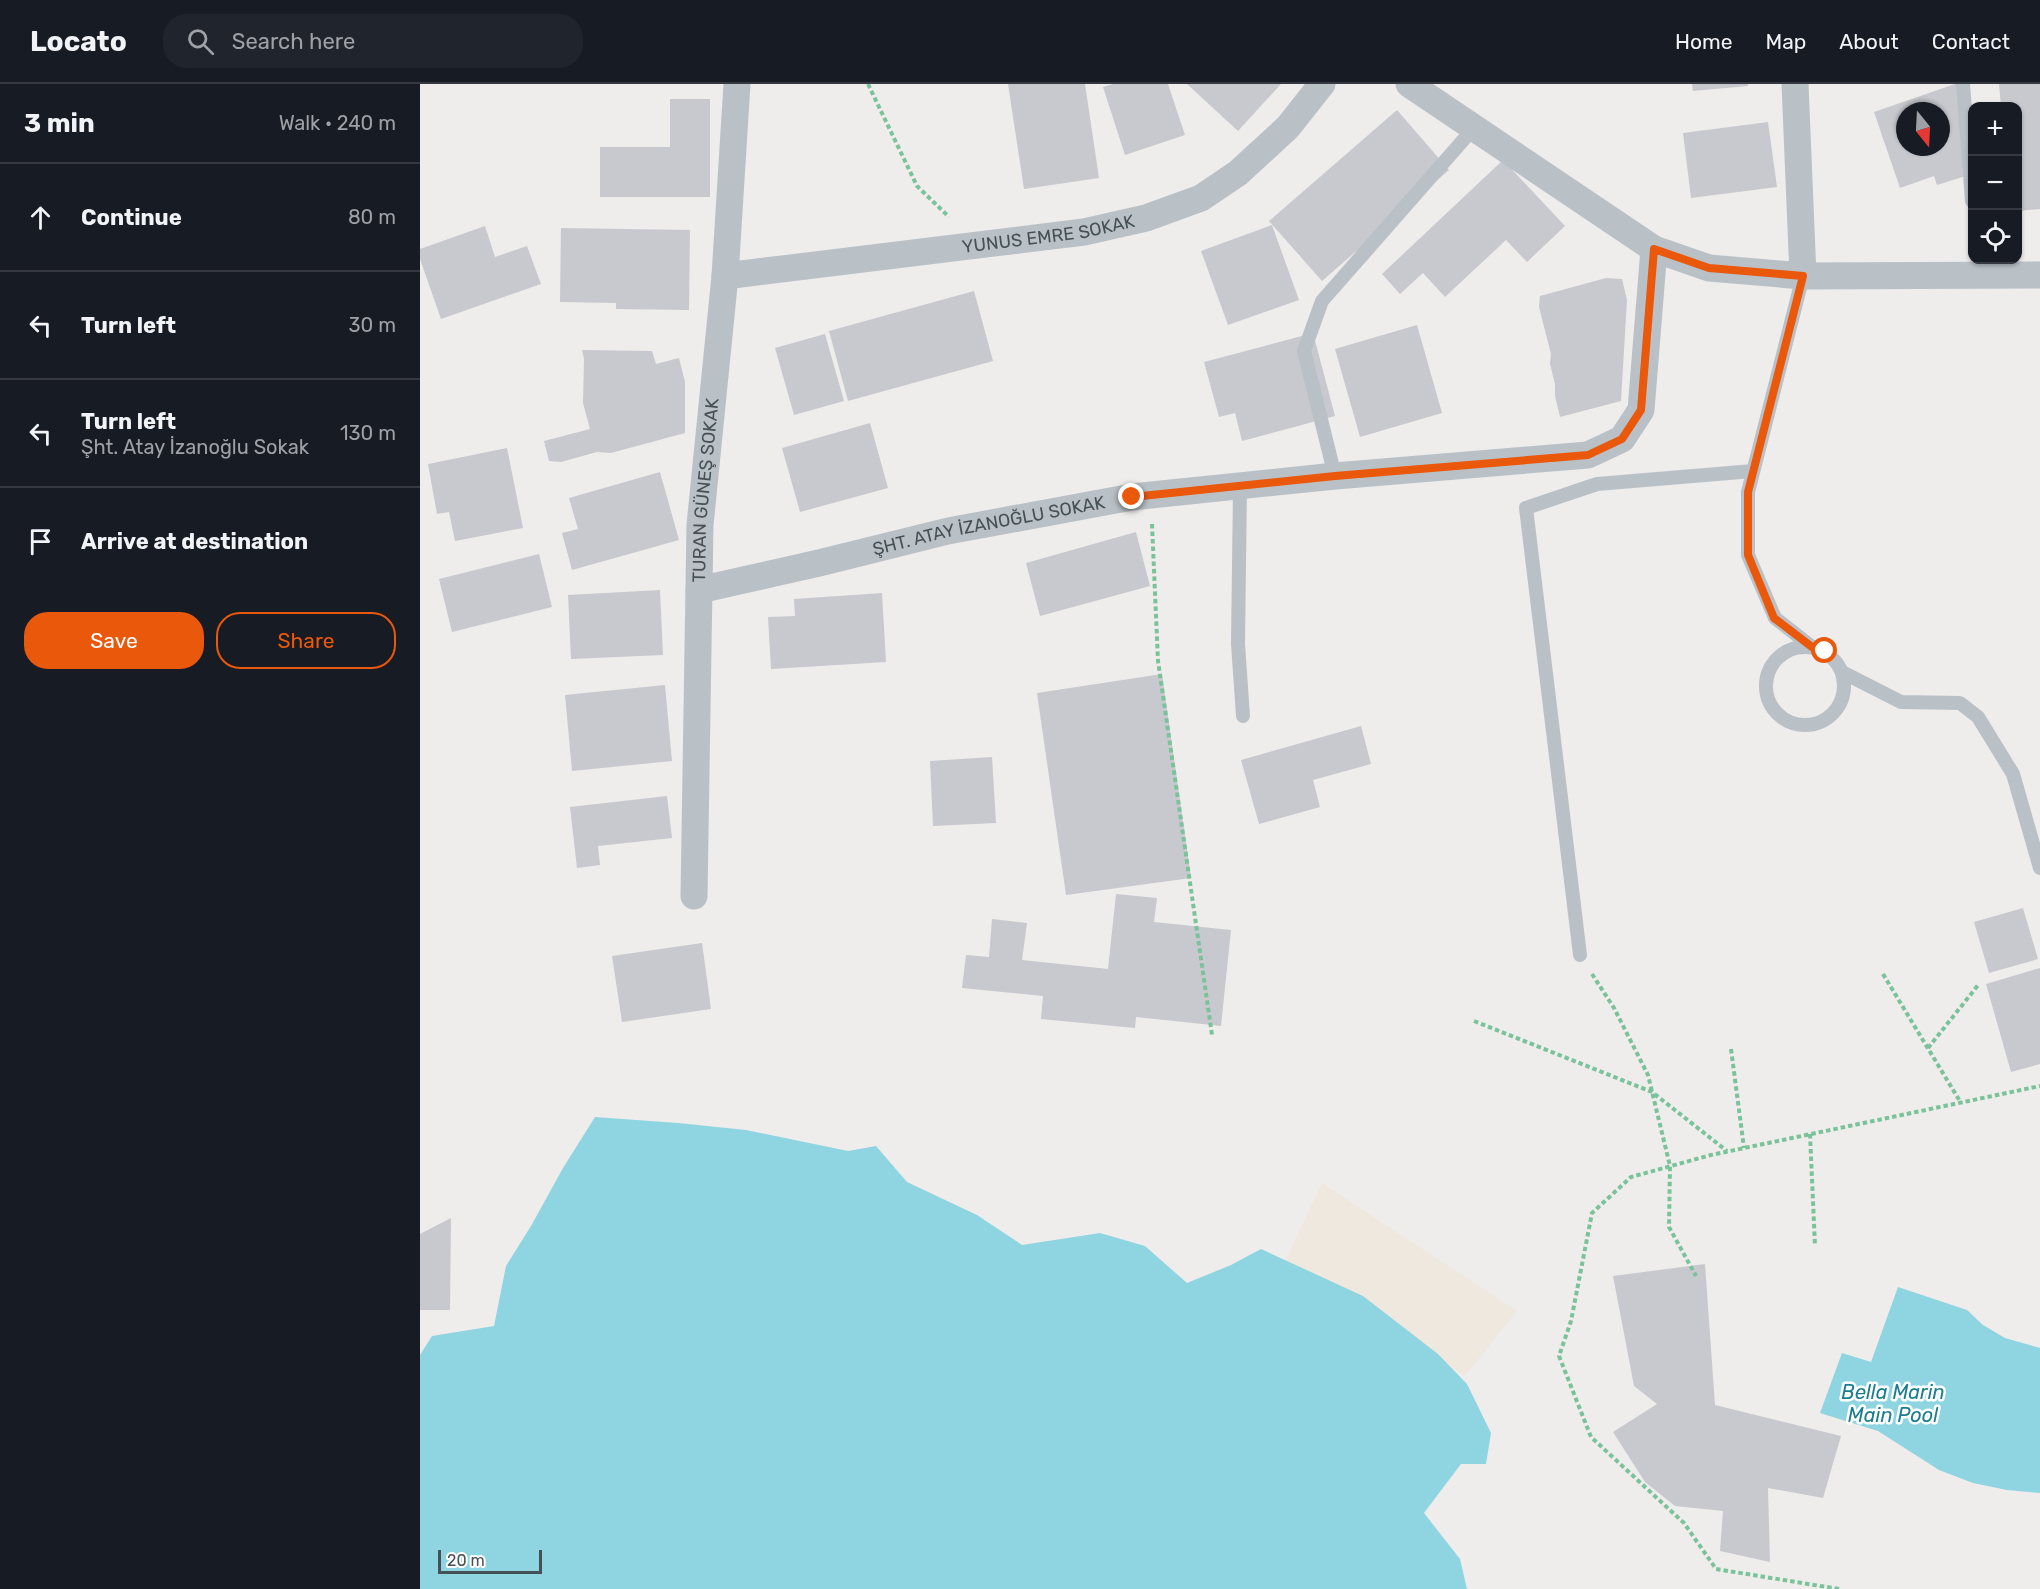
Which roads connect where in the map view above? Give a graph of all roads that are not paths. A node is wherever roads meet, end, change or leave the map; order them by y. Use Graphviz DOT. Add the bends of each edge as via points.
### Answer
graph roads {
  1 [pos="736,84"];
  2 [pos="1322,84"];
  3 [pos="1409,84"];
  4 [pos="1795,84"];
  5 [pos="1963,84"];
  6 [pos="1473,129"];
  7 [pos="1969,156"];
  8 [pos="1654,249"];
  9 [pos="1978,267"];
  10 [pos="2040,275"];
  11 [pos="724,276"];
  12 [pos="1803,276"];
  13 [pos="1753,471"];
  14 [pos="1335,476"];
  15 [pos="1240,488"];
  16 [pos="699,590"];
  17 [pos="1812,647"];
  18 [pos="1842,672"];
  19 [pos="1243,716"];
  20 [pos="2040,868"];
  21 [pos="694,896"];
  22 [pos="1580,955"];
  1 -- 11 [label="street, TURAN GÜNEŞ SOKAK"];
  2 -- 11 [label="street, YUNUS EMRE SOKAK" via="1280,135 1238,174 1201,198 1146,218 1084,232"];
  3 -- 6 [label="street"];
  4 -- 12 [label="street"];
  5 -- 7 [label="lane"];
  6 -- 8 [label="street"];
  6 -- 14 [label="lane" via="1322,301 1304,351"];
  8 -- 12 [label="street" via="1709,268"];
  8 -- 14 [label="street, ŞHT. ATAY İZANOĞLU SOKAK" via="1641,410 1622,439 1588,455"];
  9 -- 10 [label="street"];
  9 -- 12 [label="street"];
  11 -- 16 [label="street, TURAN GÜNEŞ SOKAK" via="700,525"];
  12 -- 13 [label="lane"];
  13 -- 17 [label="lane" via="1748,492 1748,555 1774,618"];
  13 -- 22 [label="lane" via="1596,484 1526,508"];
  14 -- 15 [label="street, ŞHT. ATAY İZANOĞLU SOKAK"];
  15 -- 16 [label="street, ŞHT. ATAY İZANOĞLU SOKAK" via="1151,495 948,531"];
  15 -- 19 [label="lane" via="1238,644"];
  16 -- 21 [label="street, TURAN GÜNEŞ SOKAK"];
  17 -- 18 [label="lane" via="1825,651"];
  17 -- 18 [label="lane" via="1787,650 1769,669 1766,694 1780,716 1803,725 1828,718 1843,697"];
  18 -- 20 [label="lane" via="1901,702 1959,703 1978,717 2013,774"];
}
